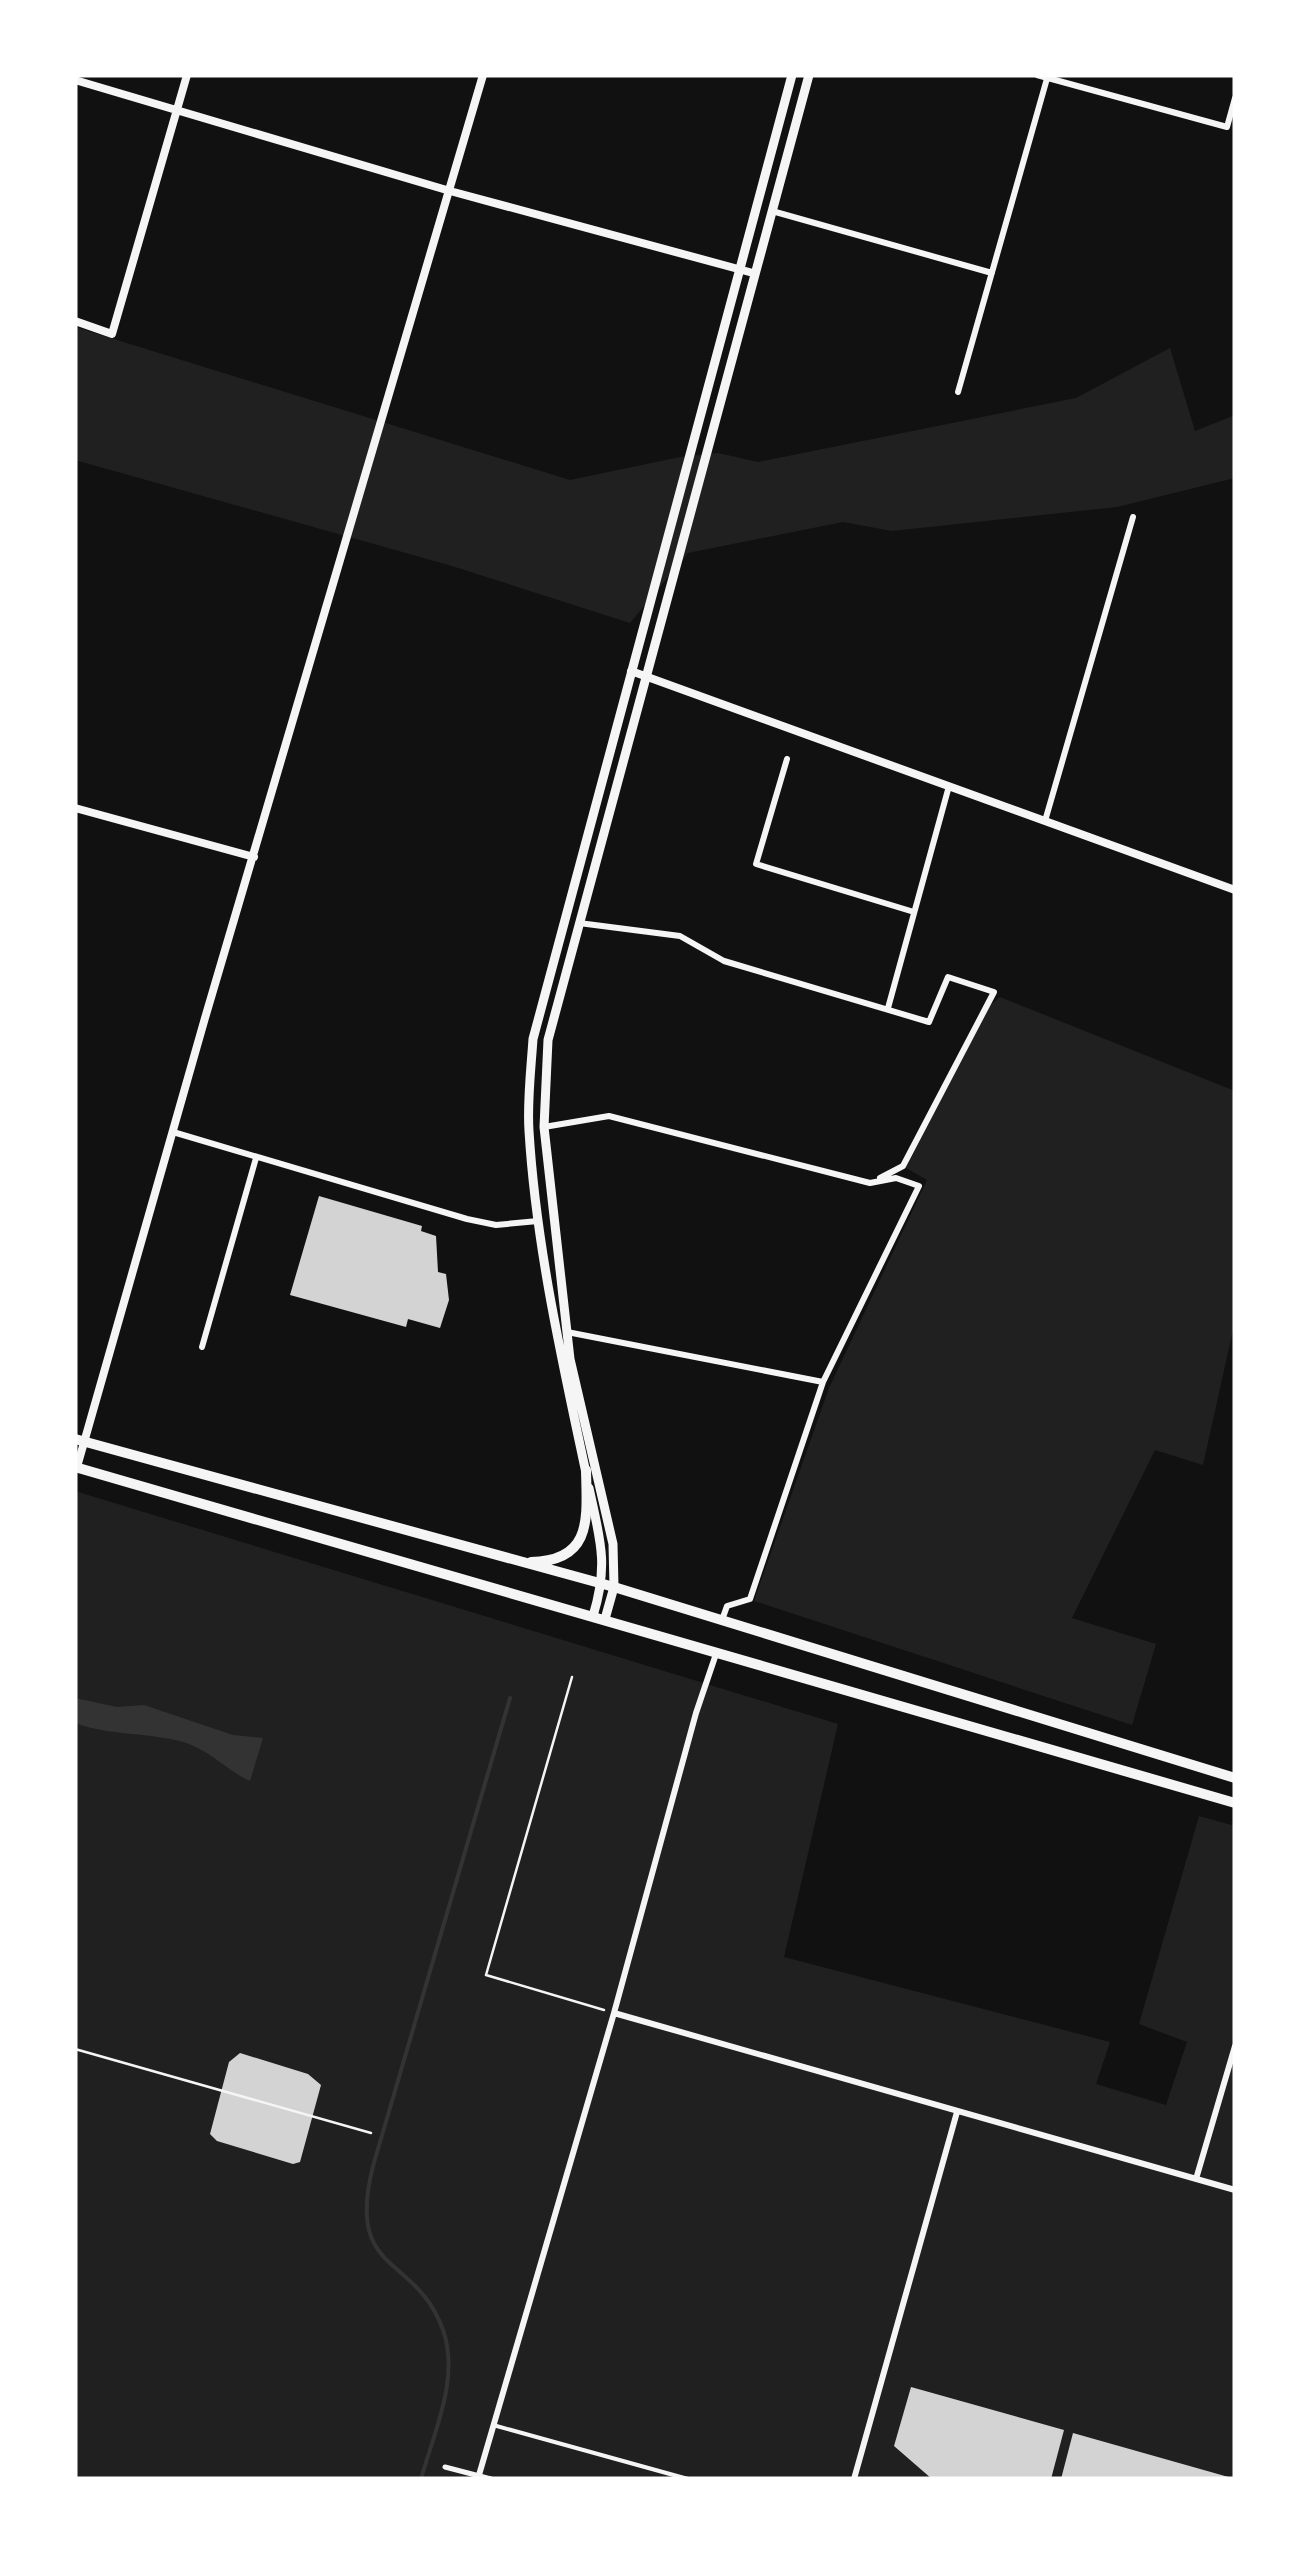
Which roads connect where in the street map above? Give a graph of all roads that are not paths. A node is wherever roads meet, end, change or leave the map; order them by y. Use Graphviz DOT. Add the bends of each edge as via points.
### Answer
graph roads {
  1 [pos="187,75"];
  2 [pos="483,75"];
  3 [pos="792,75"];
  4 [pos="809,75"];
  5 [pos="1036,75"];
  6 [pos="1048,76"];
  7 [pos="75,80"];
  8 [pos="1235,98"];
  9 [pos="177,110"];
  10 [pos="450,191"];
  11 [pos="771,211"];
  12 [pos="738,269"];
  13 [pos="992,272"];
  14 [pos="753,273"];
  15 [pos="75,321"];
  16 [pos="958,392"];
  17 [pos="1133,517"];
  18 [pos="631,671"];
  19 [pos="646,676"];
  20 [pos="786,759"];
  21 [pos="949,786"];
  22 [pos="75,808"];
  23 [pos="1044,821"];
  24 [pos="254,857"];
  25 [pos="1235,890"];
  26 [pos="914,912"];
  27 [pos="579,922"];
  28 [pos="888,1008"];
  29 [pos="544,1127"];
  30 [pos="172,1132"];
  31 [pos="256,1158"];
  32 [pos="870,1183"];
  33 [pos="539,1221"];
  34 [pos="567,1332"];
  35 [pos="202,1347"];
  36 [pos="823,1382"];
  37 [pos="80,1440"];
  38 [pos="76,1467"];
  39 [pos="586,1470"];
  40 [pos="519,1562"];
  41 [pos="608,1586"];
  42 [pos="599,1617"];
  43 [pos="722,1622"];
  44 [pos="717,1652"];
  45 [pos="1235,1778"];
  46 [pos="1235,1803"];
  47 [pos="614,2013"];
  48 [pos="1235,2046"];
  49 [pos="957,2112"];
  50 [pos="1196,2179"];
  51 [pos="1235,2190"];
  52 [pos="493,2425"];
  53 [pos="445,2467"];
  54 [pos="478,2475"];
  55 [pos="491,2479"];
  56 [pos="688,2479"];
  57 [pos="854,2479"];
  1 -- 9 [label="street"];
  2 -- 10 [label="street"];
  3 -- 12 [label="main road"];
  4 -- 11 [label="main road"];
  5 -- 6 [label="street"];
  6 -- 8 [label="street" via="1227,127"];
  6 -- 13 [label="street"];
  7 -- 9 [label="street"];
  9 -- 10 [label="street"];
  9 -- 15 [label="street" via="112,334"];
  10 -- 12 [label="street"];
  10 -- 24 [label="street"];
  11 -- 13 [label="street"];
  11 -- 14 [label="main road"];
  12 -- 14 [label="street"];
  12 -- 18 [label="main road"];
  13 -- 16 [label="street"];
  14 -- 19 [label="main road"];
  17 -- 23 [label="street"];
  18 -- 19 [label="street"];
  18 -- 33 [label="main road" via="533,1038 529,1128"];
  19 -- 21 [label="street"];
  19 -- 27 [label="main road"];
  20 -- 26 [label="street" via="756,864"];
  21 -- 23 [label="street"];
  21 -- 26 [label="street"];
  22 -- 24 [label="street"];
  23 -- 25 [label="street"];
  24 -- 30 [label="street"];
  26 -- 28 [label="street"];
  27 -- 28 [label="street" via="680,936 724,961"];
  27 -- 29 [label="main road" via="548,1040"];
  28 -- 32 [label="street" via="929,1022 948,977 994,992 903,1166"];
  29 -- 32 [label="street" via="610,1116"];
  29 -- 34 [label="main road"];
  30 -- 31 [label="street"];
  30 -- 37 [label="street"];
  31 -- 33 [label="street" via="496,1226"];
  31 -- 35 [label="street"];
  32 -- 36 [label="street" via="896,1178 919,1186"];
  33 -- 39 [label="main road"];
  34 -- 36 [label="street"];
  34 -- 41 [label="main road" via="613,1544"];
  36 -- 43 [label="street" via="750,1599 727,1606"];
  37 -- 38 [label="street"];
  37 -- 40 [label="main road"];
  38 -- 42 [label="main road"];
  39 -- 40 [label="main road" via="580,1542 556,1560"];
  39 -- 41 [label="main road"];
  40 -- 41 [label="main road"];
  41 -- 42 [label="main road"];
  41 -- 43 [label="main road"];
  42 -- 44 [label="main road"];
  43 -- 45 [label="main road"];
  44 -- 46 [label="main road"];
  44 -- 47 [label="street"];
  47 -- 49 [label="street"];
  47 -- 52 [label="street"];
  48 -- 50 [label="street"];
  49 -- 50 [label="street"];
  49 -- 57 [label="street"];
  50 -- 51 [label="street"];
  52 -- 54 [label="street"];
  52 -- 56 [label="lane"];
  53 -- 54 [label="street"];
  54 -- 55 [label="street"];
}
